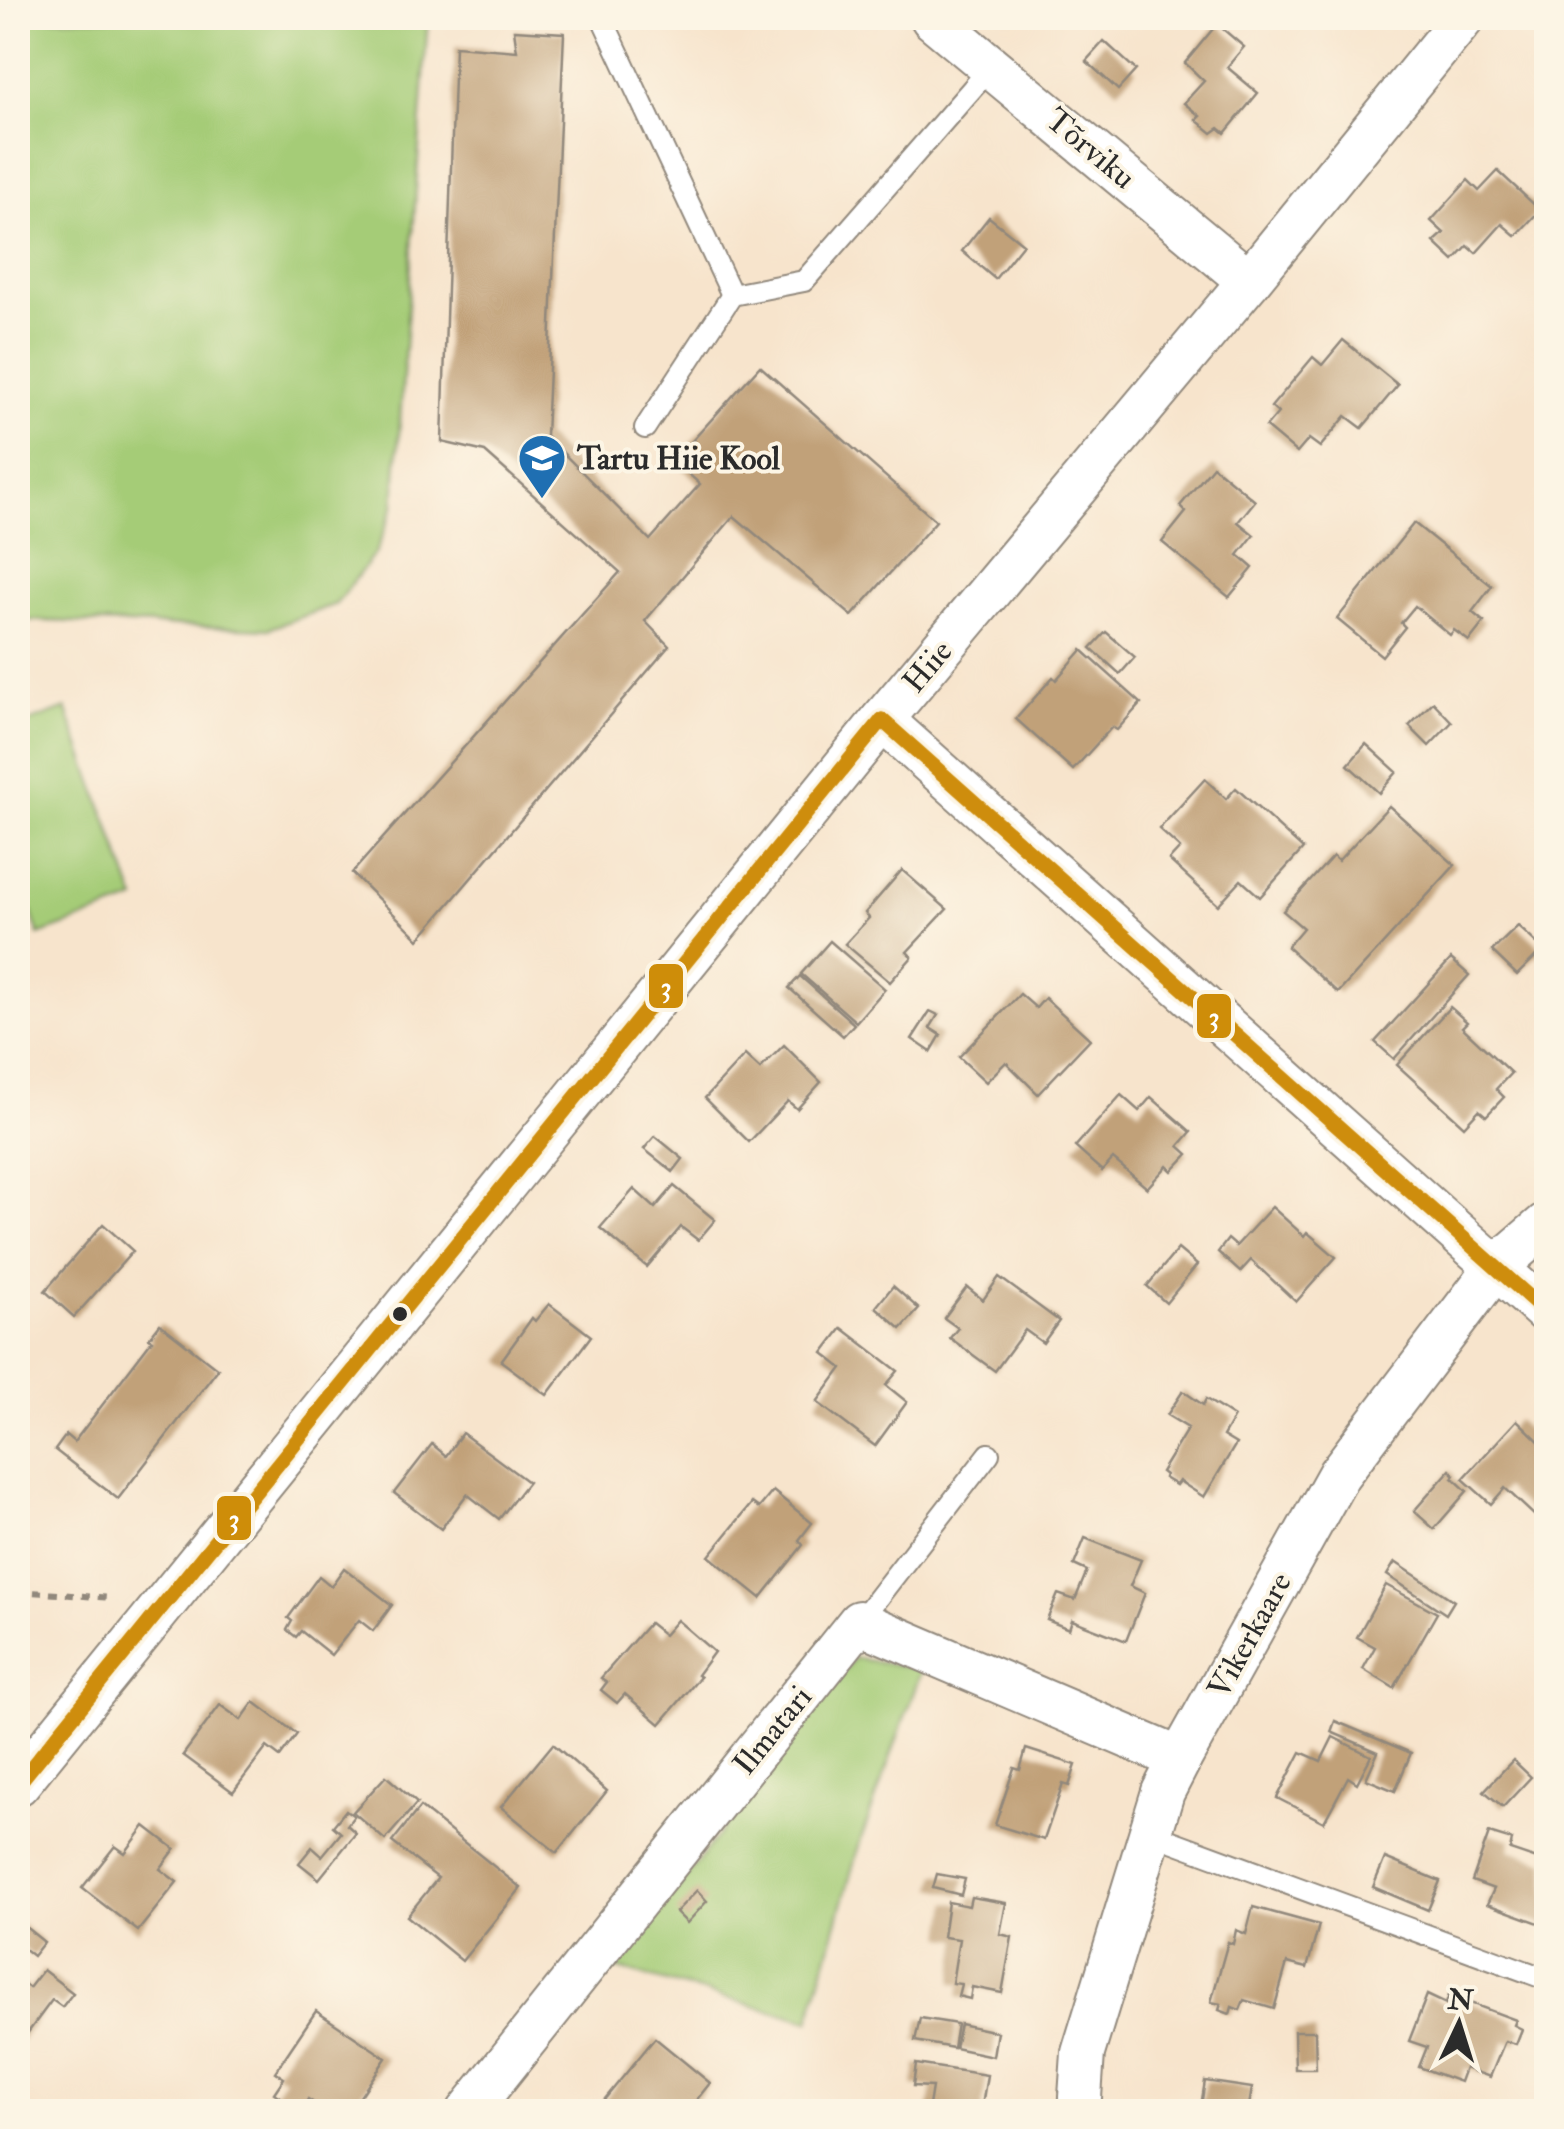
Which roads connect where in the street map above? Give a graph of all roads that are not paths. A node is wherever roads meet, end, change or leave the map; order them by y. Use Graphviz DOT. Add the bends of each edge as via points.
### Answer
graph roads {
  1 [pos="602,18"];
  2 [pos="932,18"];
  3 [pos="1463,18"];
  4 [pos="992,66"];
  5 [pos="1249,281"];
  6 [pos="732,294"];
  7 [pos="646,428"];
  8 [pos="882,720"];
  9 [pos="1546,1224"];
  10 [pos="1496,1267"];
  11 [pos="1546,1312"];
  12 [pos="989,1454"];
  13 [pos="859,1622"];
  14 [pos="1180,1759"];
  15 [pos="18,1784"];
  16 [pos="1150,1833"];
  17 [pos="1546,1979"];
  18 [pos="468,2112"];
  19 [pos="1079,2112"];
  1 -- 6 [label="lane"];
  2 -- 4 [label="street, Tõrviku"];
  3 -- 5 [label="street, Hiie"];
  4 -- 5 [label="street, Tõrviku"];
  4 -- 6 [label="lane" via="804,281"];
  5 -- 8 [label="street, Hiie"];
  6 -- 7 [label="lane"];
  8 -- 10 [label="street"];
  8 -- 15 [label="street, Hiie"];
  9 -- 10 [label="street, Vikerkaare"];
  10 -- 11 [label="street"];
  10 -- 14 [label="street, Vikerkaare" via="1339,1474"];
  12 -- 13 [label="lane"];
  13 -- 14 [label="street"];
  13 -- 18 [label="street, Ilmatari"];
  14 -- 16 [label="street, Vikerkaare"];
  16 -- 17 [label="lane"];
  16 -- 19 [label="street, Vikerkaare" via="1083,2054"];
}
